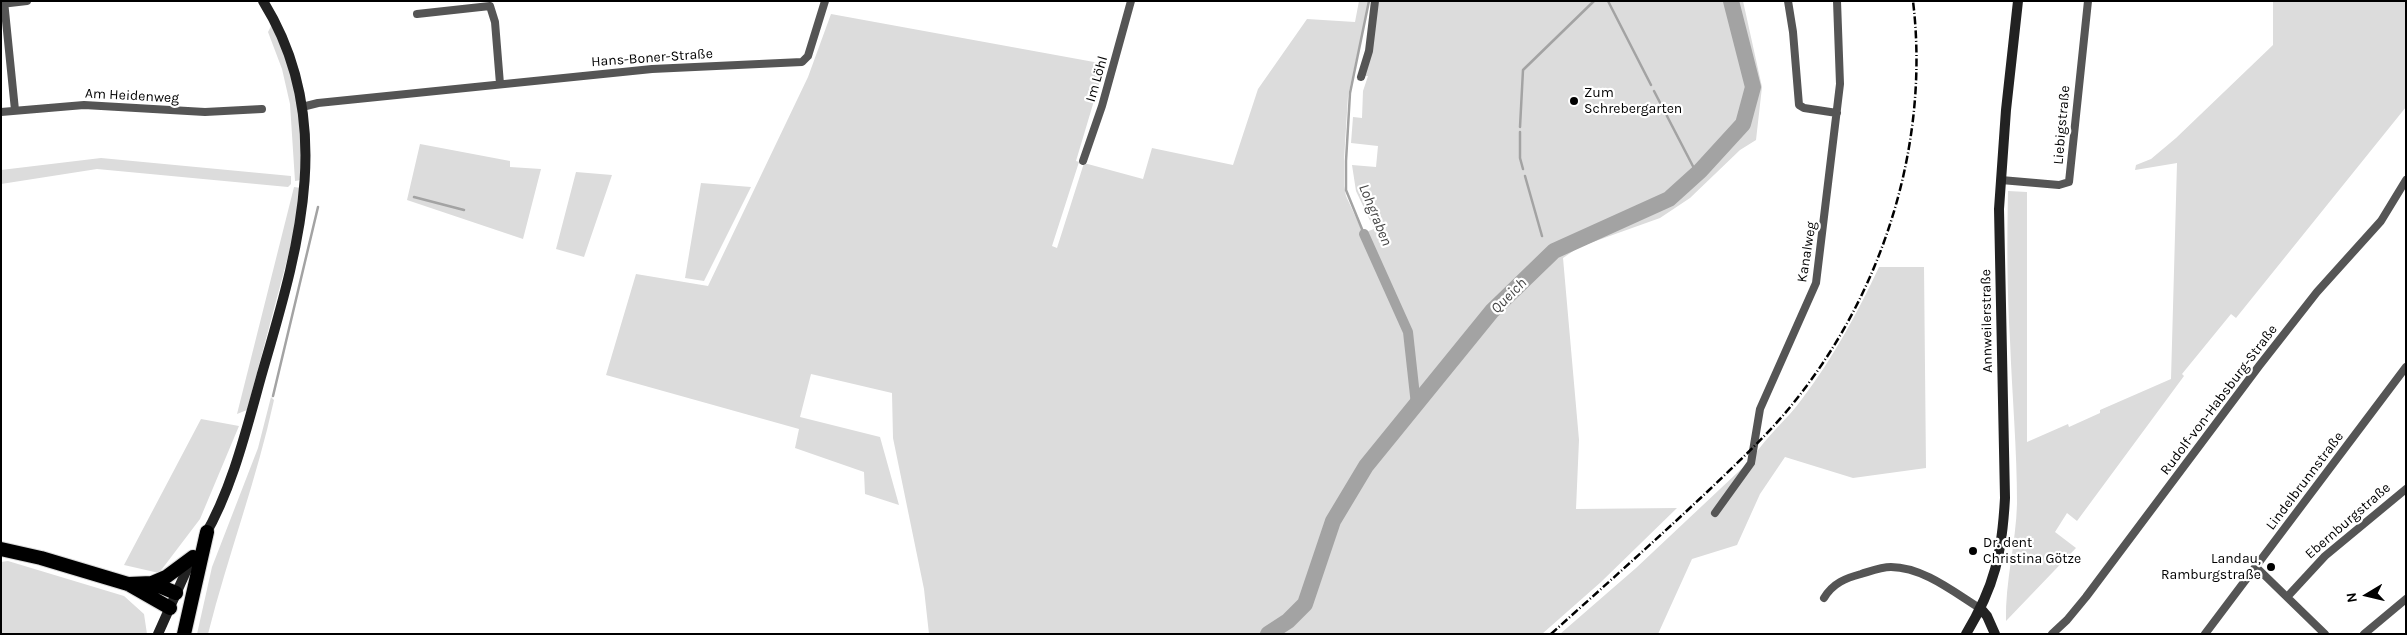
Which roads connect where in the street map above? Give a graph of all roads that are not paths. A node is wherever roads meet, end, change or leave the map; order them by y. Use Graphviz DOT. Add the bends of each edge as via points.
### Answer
graph roads {
  1 [pos="27,1"];
  2 [pos="263,1"];
  3 [pos="825,1"];
  4 [pos="1131,1"];
  5 [pos="1374,1"];
  6 [pos="1788,1"];
  7 [pos="1837,1"];
  8 [pos="2018,1"];
  9 [pos="2088,1"];
  10 [pos="3,3"];
  11 [pos="417,14"];
  12 [pos="1362,77"];
  13 [pos="500,84"];
  14 [pos="302,107"];
  15 [pos="262,109"];
  16 [pos="14,110"];
  17 [pos="1,112"];
  18 [pos="1837,113"];
  19 [pos="1082,161"];
  20 [pos="2001,180"];
  21 [pos="2406,180"];
  22 [pos="2406,367"];
  23 [pos="2404,493"];
  24 [pos="1715,513"];
  25 [pos="207,532"];
  26 [pos="1,548"];
  27 [pos="192,557"];
  28 [pos="2256,566"];
  29 [pos="152,583"];
  30 [pos="128,584"];
  31 [pos="176,593"];
  32 [pos="2288,596"];
  33 [pos="1824,598"];
  34 [pos="2406,599"];
  35 [pos="170,608"];
  36 [pos="1981,609"];
  37 [pos="158,634"];
  38 [pos="184,634"];
  39 [pos="1966,634"];
  40 [pos="1995,634"];
  41 [pos="2052,634"];
  42 [pos="2205,634"];
  43 [pos="2324,634"];
  44 [pos="2364,634"];
  1 -- 10 [label="street"];
  2 -- 14 [label="street" via="288,55"];
  3 -- 13 [label="street, Hans-Boner-Straße" via="805,61 661,69"];
  4 -- 19 [label="street, Im Löhl" via="1102,106"];
  5 -- 12 [label="street" via="1369,51"];
  6 -- 18 [label="street" via="1799,105"];
  7 -- 18 [label="street, Kanalweg" via="1841,64"];
  8 -- 20 [label="street, Annweilerstraße"];
  9 -- 20 [label="street, Liebigstraße" via="2069,182 2059,185"];
  10 -- 16 [label="street"];
  11 -- 13 [label="street" via="490,6 495,22"];
  13 -- 14 [label="street, Hans-Boner-Straße"];
  14 -- 25 [label="street" via="306,140 304,204 287,281 241,446"];
  15 -- 16 [label="street, Am Heidenweg" via="205,112 91,105"];
  16 -- 17 [label="street, Am Heidenweg"];
  18 -- 24 [label="street, Kanalweg" via="1816,283 1760,409 1751,463"];
  20 -- 36 [label="street, Annweilerstraße" via="1999,270 2004,514 1998,563"];
  21 -- 41 [label="street, Rudolf-von-Habsburg-Straße" via="2380,222 2317,292 2258,366 2086,597"];
  22 -- 28 [label="street, Lindelbrunnstraße"];
  23 -- 32 [label="street, Ebernburgstraße" via="2325,556"];
  25 -- 27 [label="street"];
  25 -- 38 [label="highway"];
  26 -- 30 [label="highway"];
  27 -- 29 [label="highway" via="166,577"];
  27 -- 31 [label="street"];
  28 -- 32 [label="street"];
  28 -- 42 [label="street, Lindelbrunnstraße"];
  29 -- 30 [label="highway"];
  29 -- 31 [label="highway"];
  30 -- 35 [label="highway"];
  31 -- 35 [label="street"];
  32 -- 43 [label="street"];
  33 -- 36 [label="street" via="1847,578 1898,567 1931,579"];
  34 -- 44 [label="street"];
  35 -- 37 [label="street"];
  36 -- 39 [label="street, Annweilerstraße"];
  36 -- 40 [label="street"];
}
